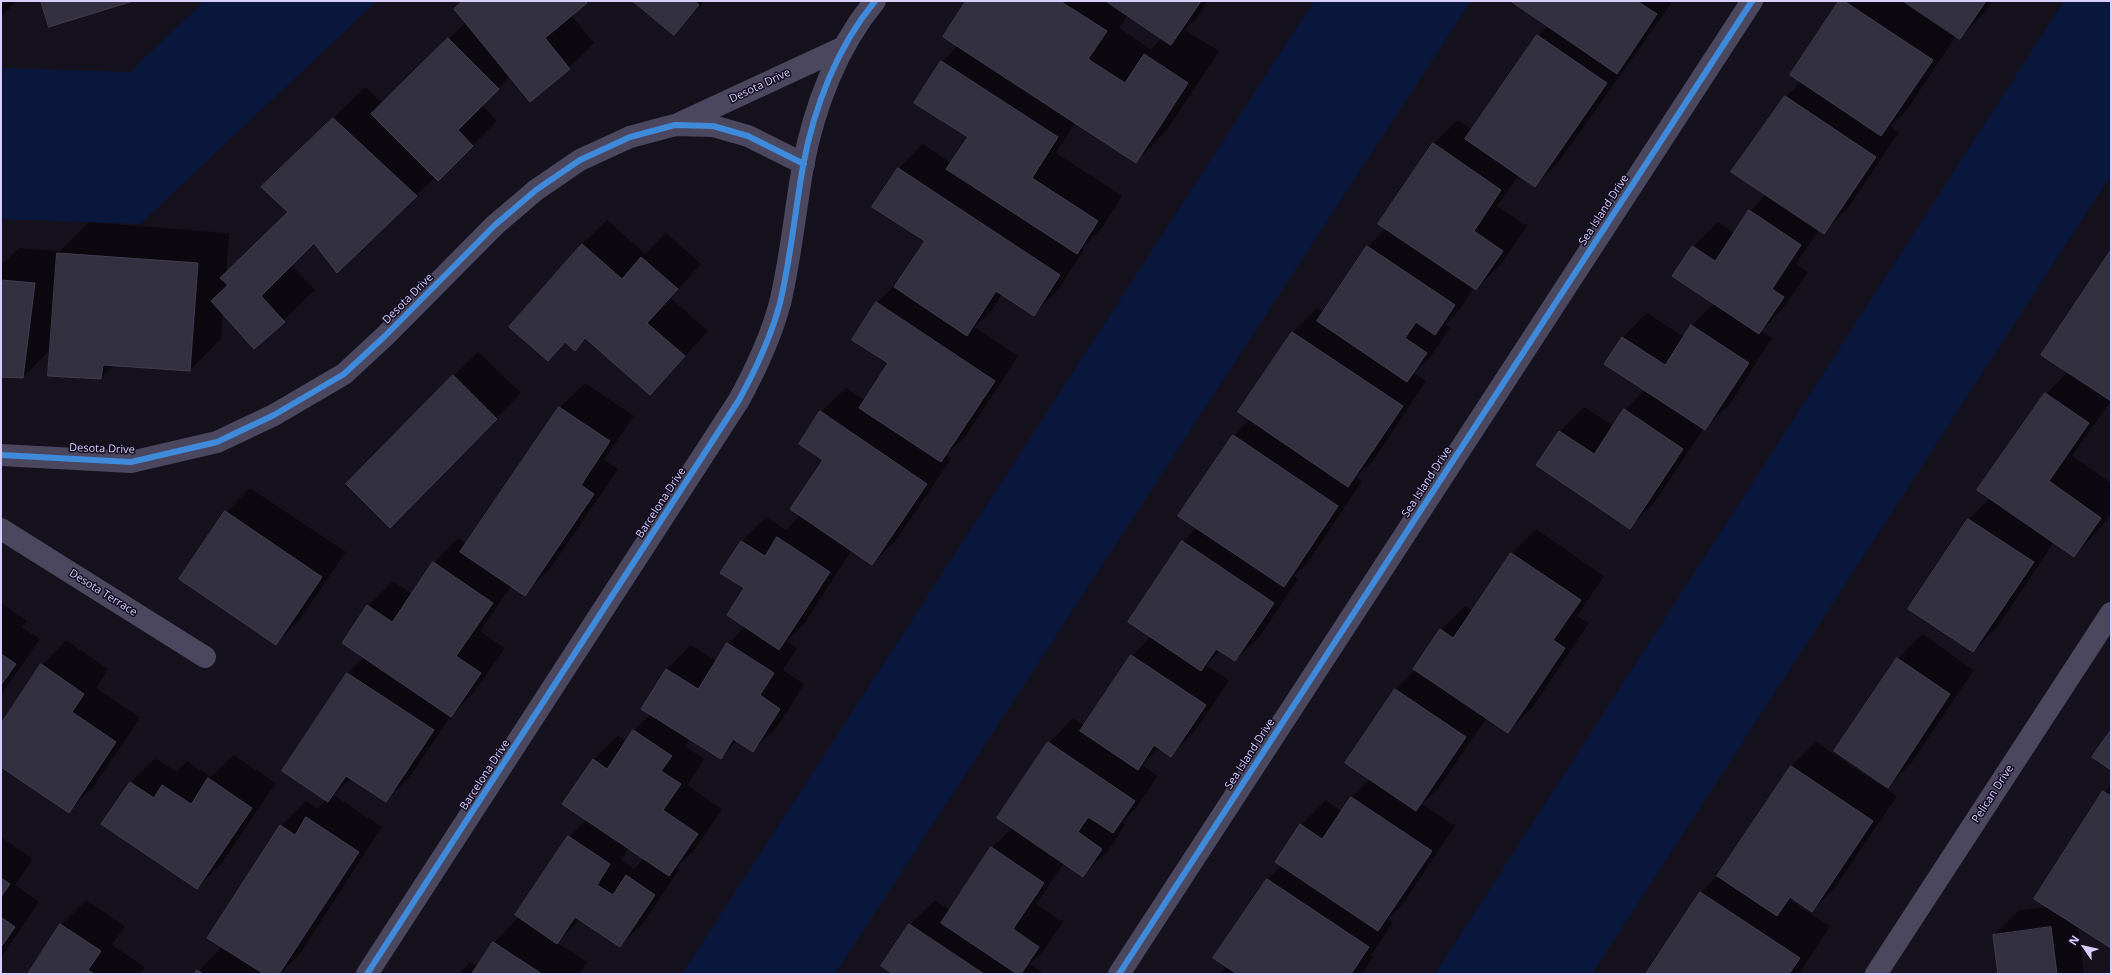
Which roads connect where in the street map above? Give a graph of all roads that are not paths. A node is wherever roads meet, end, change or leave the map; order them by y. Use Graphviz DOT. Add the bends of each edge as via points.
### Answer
graph roads {
  1 [pos="875,1"];
  2 [pos="1752,1"];
  3 [pos="844,47"];
  4 [pos="675,125"];
  5 [pos="804,164"];
  6 [pos="1,454"];
  7 [pos="1,529"];
  8 [pos="2111,614"];
  9 [pos="206,657"];
  10 [pos="367,974"];
  11 [pos="1118,974"];
  12 [pos="1876,974"];
  1 -- 3 [label="street, Barcelona Drive"];
  2 -- 11 [label="street, Sea Island Drive"];
  3 -- 4 [label="street, Desota Drive"];
  3 -- 5 [label="street, Barcelona Drive" via="821,100"];
  4 -- 5 [label="street, Desota Drive" via="713,126 729,130 756,140"];
  4 -- 6 [label="street, Desota Drive" via="652,130 605,147 580,160 536,190 495,225 386,336 344,374 274,415 217,442 131,462"];
  5 -- 10 [label="street, Barcelona Drive" via="780,303 770,335 739,400"];
  7 -- 9 [label="street, Desota Terrace"];
  8 -- 12 [label="street, Pelican Drive"];
}
